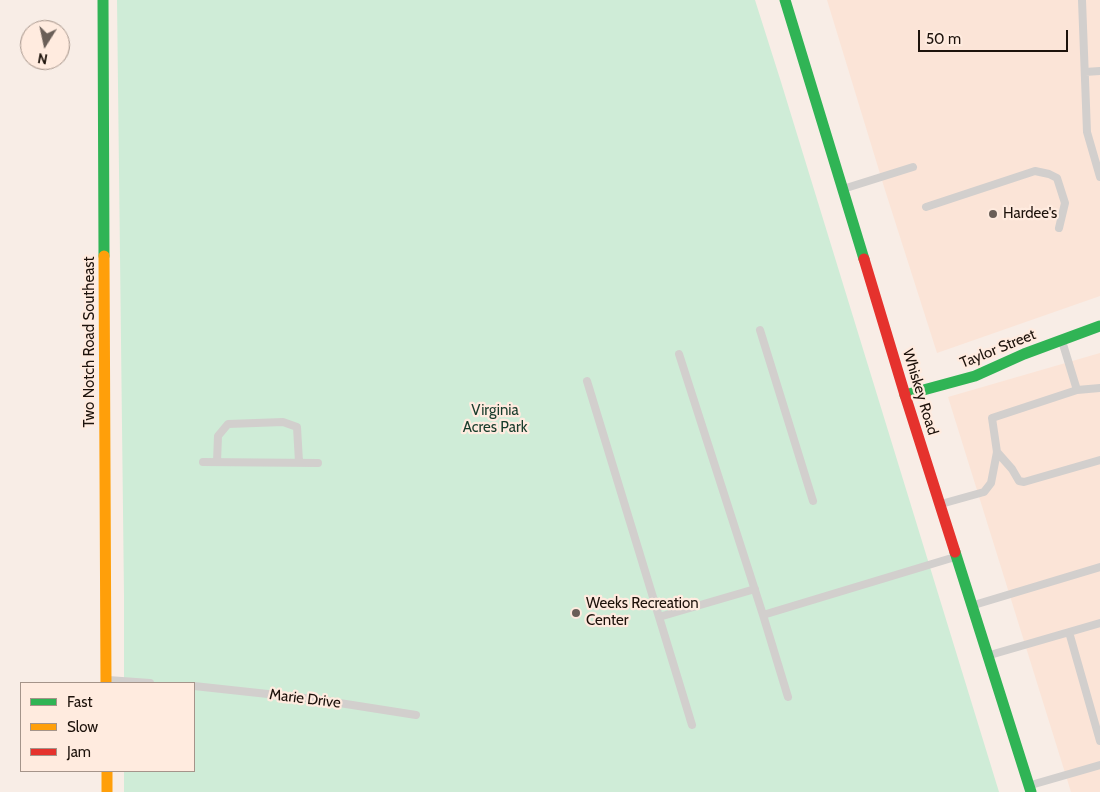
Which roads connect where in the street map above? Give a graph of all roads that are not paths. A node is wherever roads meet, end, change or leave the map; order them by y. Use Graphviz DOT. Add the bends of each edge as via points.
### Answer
graph roads {
  1 [pos="103,0"];
  2 [pos="785,0"];
  3 [pos="1082,0"];
  4 [pos="1100,71"];
  5 [pos="1085,72"];
  6 [pos="913,167"];
  7 [pos="1100,177"];
  8 [pos="842,189"];
  9 [pos="926,207"];
  10 [pos="1059,228"];
  11 [pos="1100,326"];
  12 [pos="760,330"];
  13 [pos="1062,340"];
  14 [pos="679,354"];
  15 [pos="587,381"];
  16 [pos="1100,388"];
  17 [pos="1077,390"];
  18 [pos="906,395"];
  19 [pos="997,452"];
  20 [pos="1100,460"];
  21 [pos="203,462"];
  22 [pos="217,462"];
  23 [pos="299,462"];
  24 [pos="318,462"];
  25 [pos="813,501"];
  26 [pos="940,505"];
  27 [pos="956,557"];
  28 [pos="1100,566"];
  29 [pos="755,589"];
  30 [pos="972,606"];
  31 [pos="764,615"];
  32 [pos="659,617"];
  33 [pos="1100,623"];
  34 [pos="1070,632"];
  35 [pos="988,656"];
  36 [pos="106,682"];
  37 [pos="195,686"];
  38 [pos="788,697"];
  39 [pos="416,715"];
  40 [pos="692,725"];
  41 [pos="1100,741"];
  42 [pos="1100,765"];
  43 [pos="107,772"];
  44 [pos="1030,789"];
  45 [pos="107,792"];
  1 -- 36 [label="street, Two Notch Road Southeast"];
  2 -- 8 [label="street, Whiskey Road"];
  3 -- 5 [label="lane"];
  4 -- 5 [label="lane"];
  5 -- 7 [label="lane" via="1087,132"];
  6 -- 8 [label="lane"];
  8 -- 18 [label="street, Whiskey Road"];
  9 -- 10 [label="lane" via="1036,172 1049,174 1057,178 1065,203"];
  11 -- 13 [label="street, Taylor Street"];
  12 -- 25 [label="lane"];
  13 -- 17 [label="lane"];
  13 -- 18 [label="street, Taylor Street" via="975,376"];
  14 -- 29 [label="lane"];
  15 -- 32 [label="lane"];
  16 -- 17 [label="lane"];
  17 -- 19 [label="lane" via="992,418"];
  18 -- 26 [label="street, Whiskey Road"];
  19 -- 20 [label="lane" via="1019,481 1024,482"];
  19 -- 26 [label="lane" via="992,483 984,492"];
  21 -- 22 [label="lane"];
  22 -- 23 [label="lane"];
  22 -- 23 [label="lane" via="218,436 228,424 284,422 297,427"];
  23 -- 24 [label="lane"];
  26 -- 27 [label="street, Whiskey Road"];
  27 -- 30 [label="street, Whiskey Road"];
  27 -- 31 [label="lane"];
  28 -- 30 [label="lane"];
  29 -- 31 [label="lane"];
  29 -- 32 [label="lane"];
  30 -- 35 [label="street, Whiskey Road"];
  31 -- 38 [label="lane"];
  32 -- 40 [label="lane"];
  33 -- 34 [label="lane"];
  34 -- 35 [label="lane"];
  34 -- 41 [label="lane"];
  35 -- 44 [label="street, Whiskey Road"];
  37 -- 39 [label="lane, Marie Drive" via="314,699"];
  42 -- 44 [label="lane"];
  43 -- 45 [label="street"];
}
